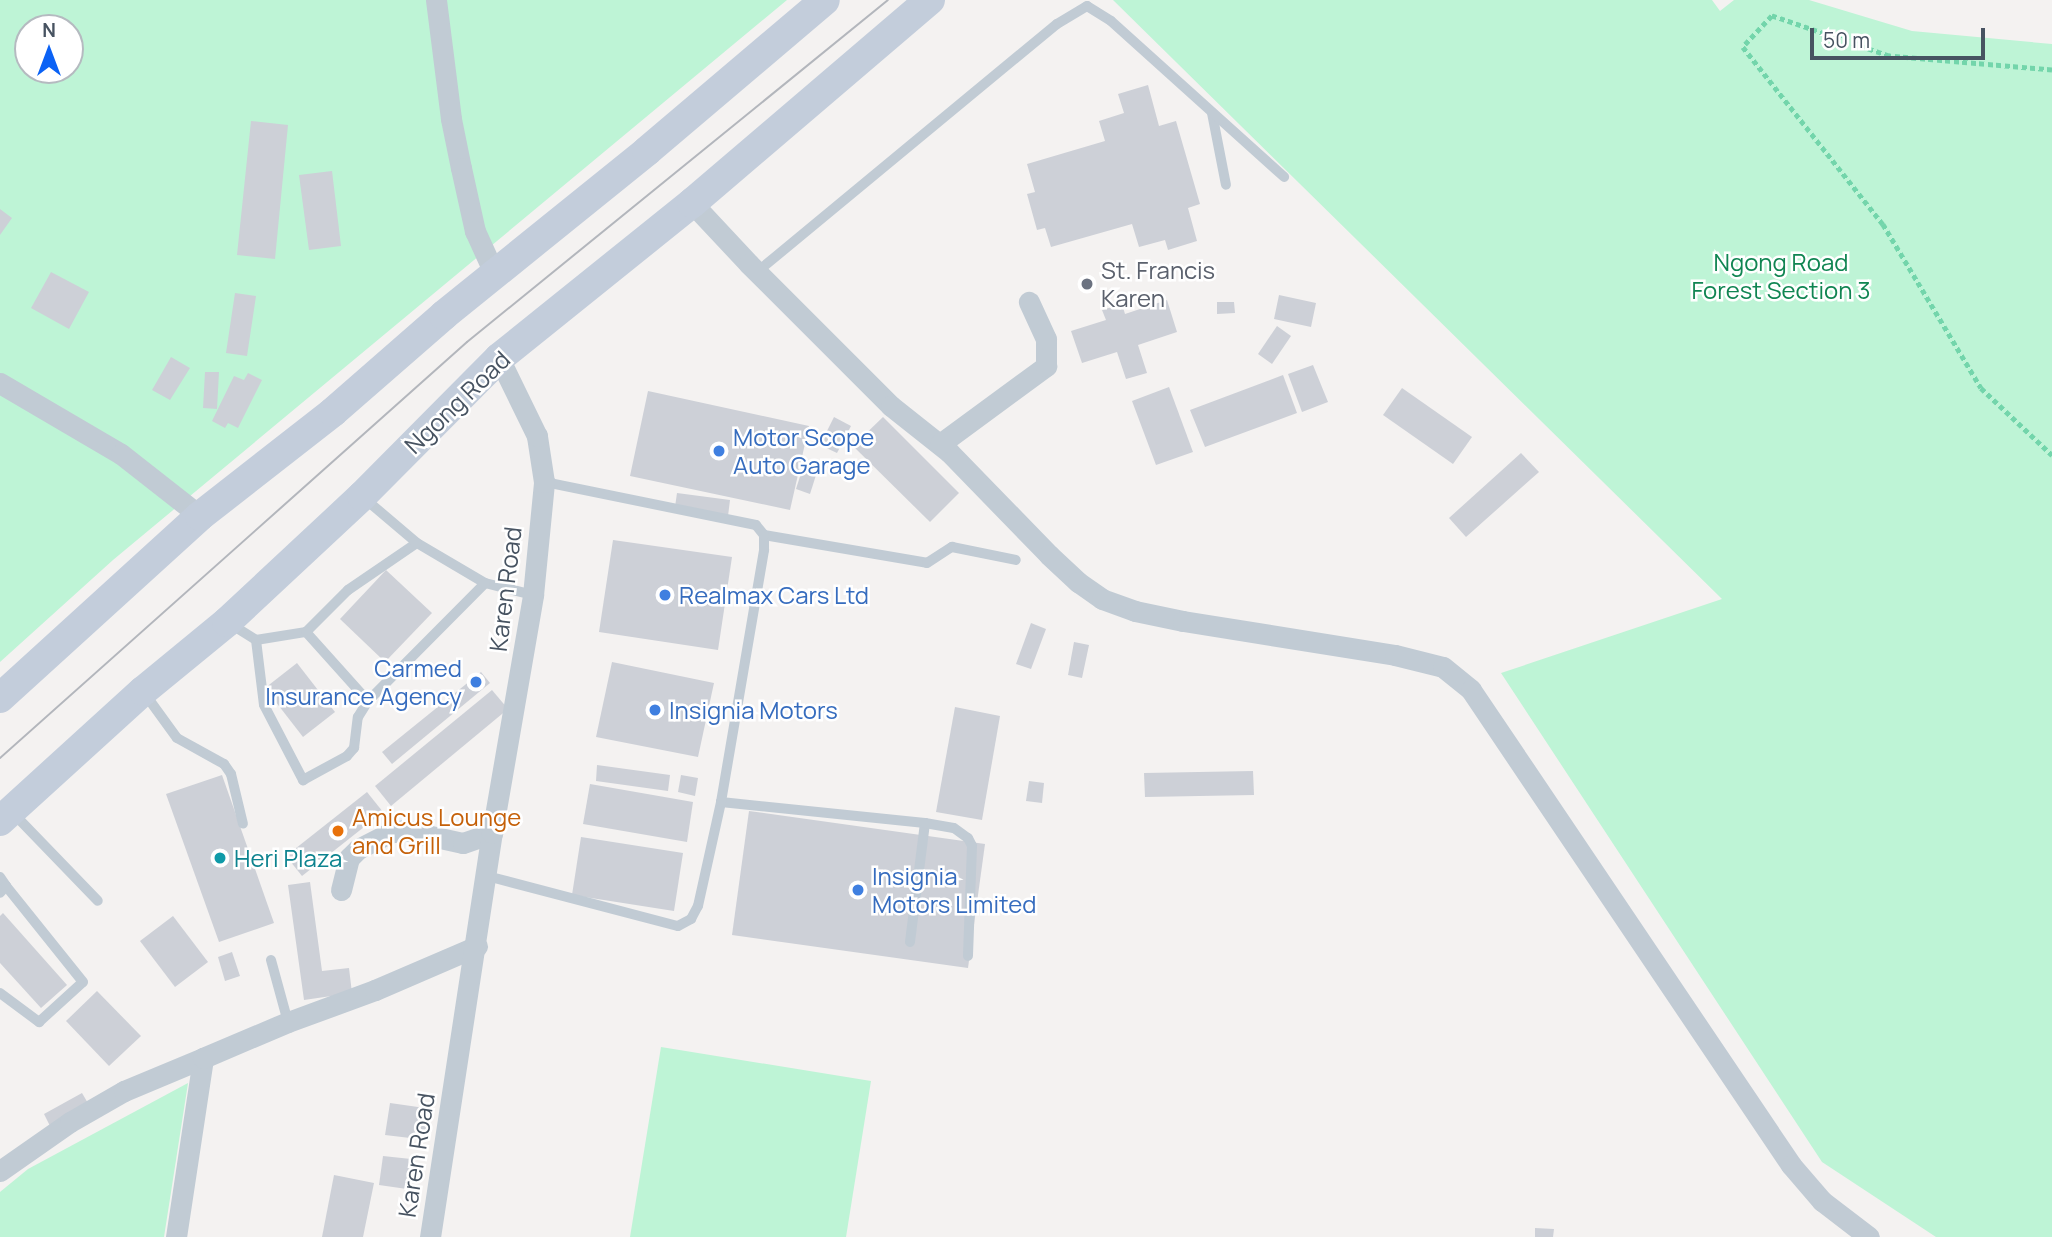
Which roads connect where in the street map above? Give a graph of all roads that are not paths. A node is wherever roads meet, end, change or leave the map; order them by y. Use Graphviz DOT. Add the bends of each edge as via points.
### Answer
graph roads {
  1 [pos="436,0"];
  2 [pos="825,0"];
  3 [pos="930,0"];
  4 [pos="1212,113"];
  5 [pos="1284,177"];
  6 [pos="1226,185"];
  7 [pos="692,203"];
  8 [pos="757,272"];
  9 [pos="495,275"];
  10 [pos="1029,302"];
  11 [pos="499,358"];
  12 [pos="0,383"];
  13 [pos="940,444"];
  14 [pos="544,482"];
  15 [pos="362,496"];
  16 [pos="200,516"];
  17 [pos="764,535"];
  18 [pos="417,543"];
  19 [pos="1016,560"];
  20 [pos="485,583"];
  21 [pos="533,595"];
  22 [pos="227,622"];
  23 [pos="306,632"];
  24 [pos="256,640"];
  25 [pos="143,691"];
  26 [pos="0,698"];
  27 [pos="368,701"];
  28 [pos="721,802"];
  29 [pos="6,816"];
  30 [pos="925,823"];
  31 [pos="243,824"];
  32 [pos="492,833"];
  33 [pos="487,876"];
  34 [pos="2,885"];
  35 [pos="341,890"];
  36 [pos="98,901"];
  37 [pos="910,942"];
  38 [pos="477,946"];
  39 [pos="968,956"];
  40 [pos="271,960"];
  41 [pos="0,993"];
  42 [pos="288,1021"];
  43 [pos="203,1058"];
  44 [pos="0,1171"];
  45 [pos="176,1237"];
  46 [pos="430,1237"];
  47 [pos="1869,1237"];
  1 -- 9 [label="street" via="464,181 475,231"];
  2 -- 9 [label="main road"];
  3 -- 7 [label="main road, Ngong Road"];
  4 -- 5 [label="lane"];
  4 -- 6 [label="lane"];
  4 -- 8 [label="lane" via="1111,20 1087,6 1058,24"];
  7 -- 8 [label="street"];
  7 -- 11 [label="main road, Ngong Road"];
  8 -- 13 [label="street" via="891,406"];
  9 -- 16 [label="main road" via="333,412"];
  10 -- 13 [label="street" via="1046,338 1046,366"];
  11 -- 14 [label="street, Karen Road" via="537,436"];
  11 -- 15 [label="main road, Ngong Road"];
  12 -- 16 [label="street" via="121,454"];
  13 -- 47 [label="street" via="1049,555 1102,599 1183,621 1395,655 1443,667 1471,690 1791,1165 1822,1201"];
  14 -- 17 [label="lane" via="756,524"];
  14 -- 21 [label="street, Karen Road"];
  15 -- 18 [label="lane"];
  15 -- 22 [label="main road, Ngong Road"];
  16 -- 26 [label="main road"];
  17 -- 19 [label="lane" via="926,563 952,547"];
  17 -- 28 [label="lane"];
  18 -- 20 [label="lane"];
  18 -- 23 [label="lane" via="348,590"];
  20 -- 21 [label="lane"];
  20 -- 27 [label="lane"];
  21 -- 32 [label="street, Karen Road"];
  22 -- 24 [label="lane"];
  22 -- 25 [label="main road, Ngong Road"];
  23 -- 24 [label="lane"];
  23 -- 27 [label="lane"];
  24 -- 27 [label="lane" via="264,705 303,780 354,748 358,717"];
  25 -- 29 [label="main road, Ngong Road"];
  25 -- 31 [label="lane" via="177,738 224,764 231,774"];
  28 -- 30 [label="lane"];
  28 -- 33 [label="lane" via="698,906 691,919 678,926"];
  29 -- 36 [label="lane"];
  30 -- 37 [label="lane"];
  30 -- 39 [label="lane" via="954,828 972,846"];
  32 -- 33 [label="street, Karen Road"];
  32 -- 35 [label="street" via="463,842 404,831 377,839 349,858"];
  33 -- 38 [label="street, Karen Road"];
  34 -- 41 [label="lane" via="83,982 39,1022"];
  38 -- 42 [label="street" via="376,990"];
  38 -- 46 [label="street, Karen Road"];
  40 -- 42 [label="lane"];
  42 -- 43 [label="street"];
  43 -- 44 [label="street" via="124,1091"];
  43 -- 45 [label="street"];
}
